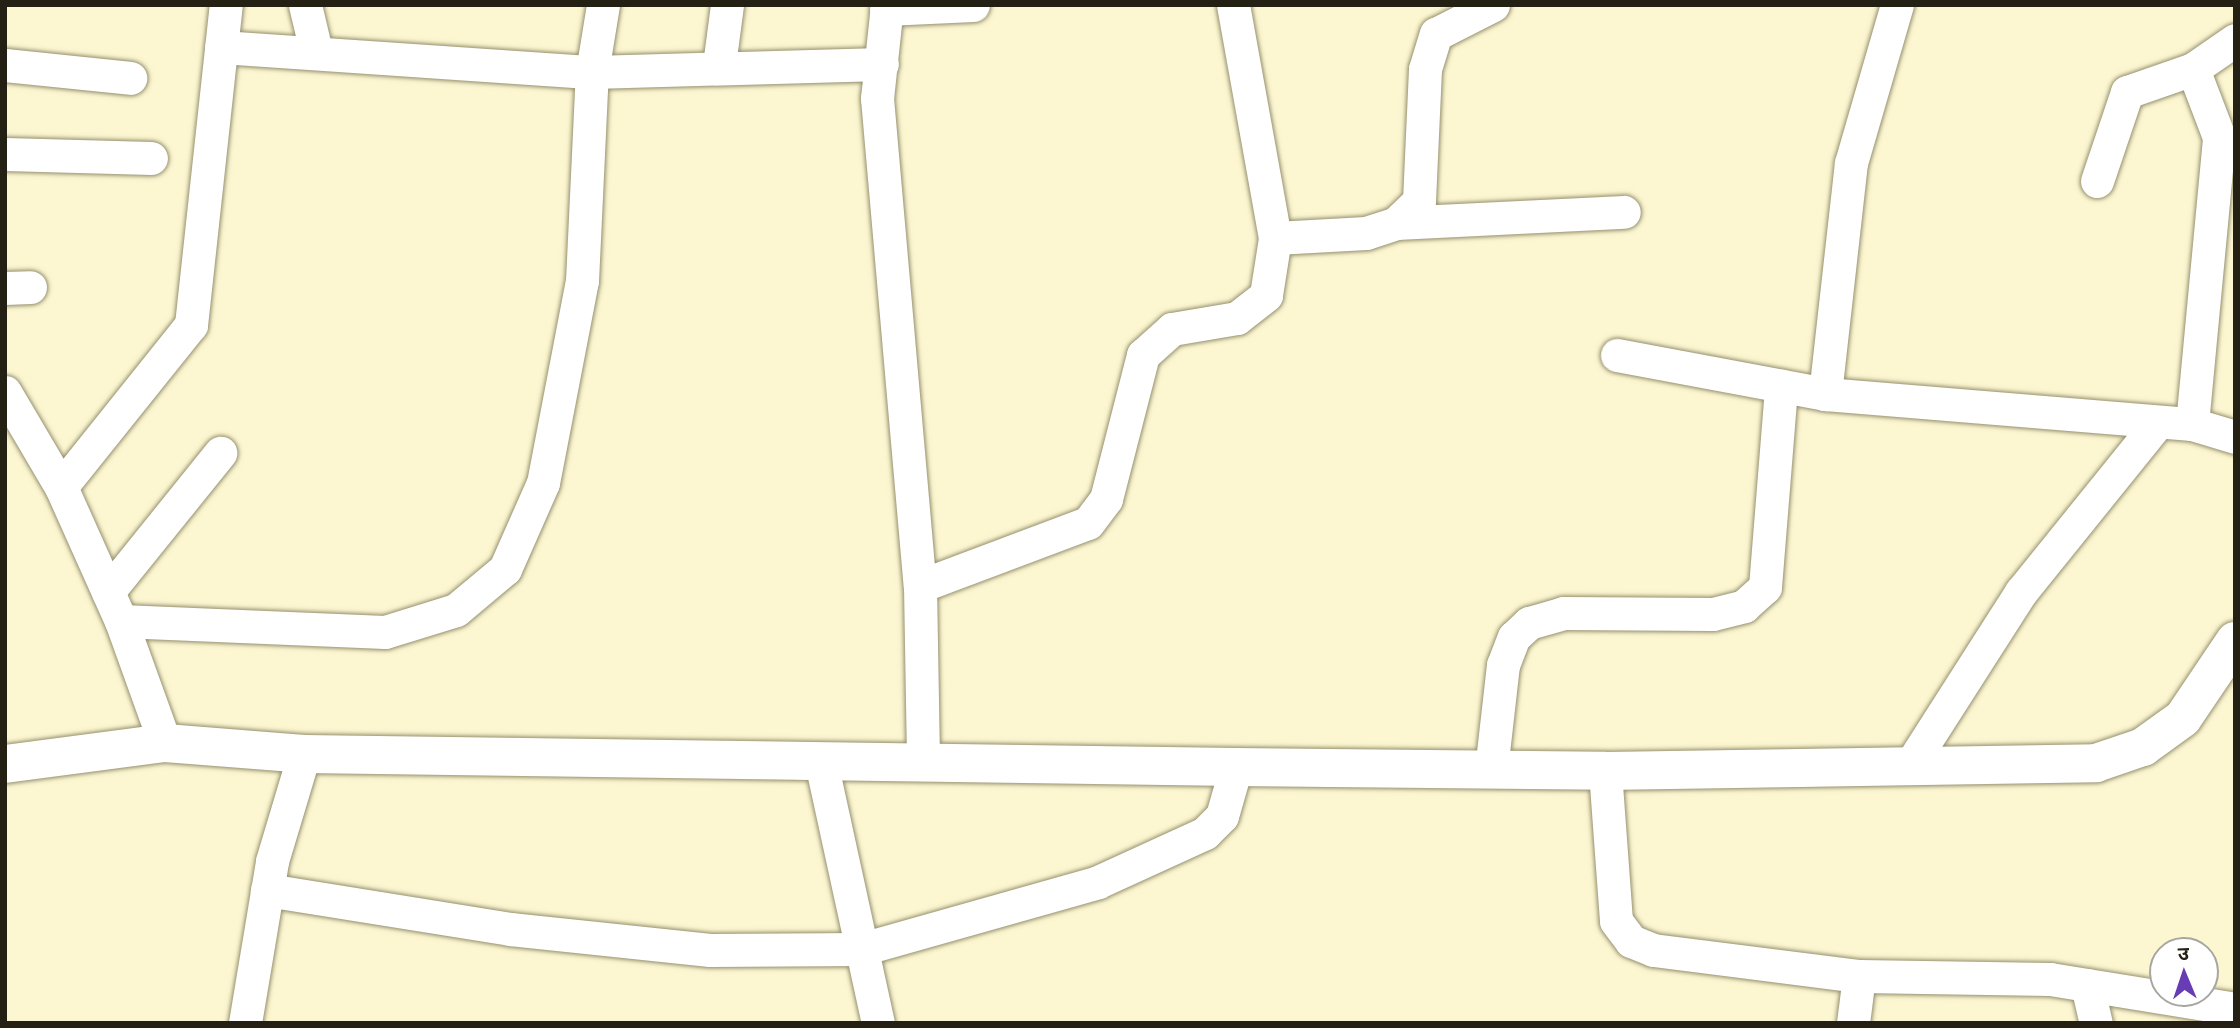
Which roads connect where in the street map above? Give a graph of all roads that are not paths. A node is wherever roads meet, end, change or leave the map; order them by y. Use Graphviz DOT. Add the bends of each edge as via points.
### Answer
graph roads {
  1 [pos="226,5"];
  2 [pos="305,5"];
  3 [pos="603,5"];
  4 [pos="727,5"];
  5 [pos="973,5"];
  6 [pos="1233,5"];
  7 [pos="1493,5"];
  8 [pos="1897,5"];
  9 [pos="886,7"];
  10 [pos="2235,40"];
  11 [pos="220,47"];
  12 [pos="316,51"];
  13 [pos="882,64"];
  14 [pos="5,65"];
  15 [pos="719,65"];
  16 [pos="2193,69"];
  17 [pos="592,72"];
  18 [pos="130,78"];
  19 [pos="5,154"];
  20 [pos="151,158"];
  21 [pos="2096,181"];
  22 [pos="2224,192"];
  23 [pos="1624,212"];
  24 [pos="1396,223"];
  25 [pos="1275,238"];
  26 [pos="1617,355"];
  27 [pos="1782,386"];
  28 [pos="5,392"];
  29 [pos="1825,394"];
  30 [pos="2158,422"];
  31 [pos="2192,424"];
  32 [pos="2235,437"];
  33 [pos="220,453"];
  34 [pos="61,486"];
  35 [pos="920,586"];
  36 [pos="115,606"];
  37 [pos="2235,641"];
  38 [pos="165,743"];
  39 [pos="304,754"];
  40 [pos="821,762"];
  41 [pos="5,764"];
  42 [pos="923,764"];
  43 [pos="1909,766"];
  44 [pos="1236,767"];
  45 [pos="1491,770"];
  46 [pos="1605,771"];
  47 [pos="267,890"];
  48 [pos="862,948"];
  49 [pos="1859,976"];
  50 [pos="2087,985"];
  51 [pos="2235,1009"];
  52 [pos="245,1023"];
  53 [pos="878,1023"];
  54 [pos="1853,1023"];
  55 [pos="2095,1023"];
  1 -- 11 [label="street"];
  2 -- 12 [label="street"];
  3 -- 17 [label="street"];
  4 -- 15 [label="street"];
  5 -- 9 [label="street"];
  6 -- 25 [label="street"];
  7 -- 24 [label="street" via="1436,34 1424,69 1419,201"];
  8 -- 29 [label="street" via="1851,163"];
  9 -- 13 [label="street"];
  10 -- 16 [label="street"];
  11 -- 12 [label="street"];
  11 -- 34 [label="street" via="191,325"];
  12 -- 17 [label="street"];
  13 -- 15 [label="street"];
  13 -- 35 [label="street" via="877,98"];
  14 -- 18 [label="street"];
  15 -- 17 [label="street"];
  16 -- 21 [label="street" via="2127,92"];
  16 -- 22 [label="street" via="2219,137"];
  17 -- 36 [label="street" via="582,281 543,483 505,569 456,610 385,632"];
  19 -- 20 [label="street"];
  22 -- 31 [label="street"];
  23 -- 24 [label="street"];
  24 -- 25 [label="street" via="1366,233"];
  25 -- 35 [label="street" via="1266,295 1237,318 1172,329 1143,355 1106,499 1088,523"];
  26 -- 27 [label="street"];
  27 -- 29 [label="street"];
  27 -- 45 [label="street" via="1765,587 1744,606 1713,614 1563,613 1529,623 1514,637 1503,665"];
  28 -- 34 [label="street"];
  29 -- 30 [label="street"];
  30 -- 31 [label="street"];
  30 -- 43 [label="street" via="2021,592"];
  31 -- 32 [label="street"];
  33 -- 36 [label="street"];
  34 -- 36 [label="street"];
  35 -- 42 [label="street"];
  36 -- 38 [label="street"];
  37 -- 43 [label="street" via="2183,718 2143,747 2096,763"];
  38 -- 39 [label="street"];
  38 -- 41 [label="street"];
  39 -- 40 [label="street"];
  39 -- 47 [label="street"];
  40 -- 42 [label="street"];
  40 -- 48 [label="street"];
  42 -- 44 [label="street"];
  43 -- 46 [label="street"];
  44 -- 45 [label="street"];
  44 -- 48 [label="street" via="1222,816 1205,833 1098,882"];
  45 -- 46 [label="street"];
  46 -- 49 [label="street" via="1616,921 1632,941 1653,950"];
  47 -- 48 [label="street" via="510,929 710,950"];
  47 -- 52 [label="street"];
  48 -- 53 [label="street"];
  49 -- 50 [label="street"];
  49 -- 54 [label="street"];
  50 -- 51 [label="street"];
  50 -- 55 [label="street"];
}
